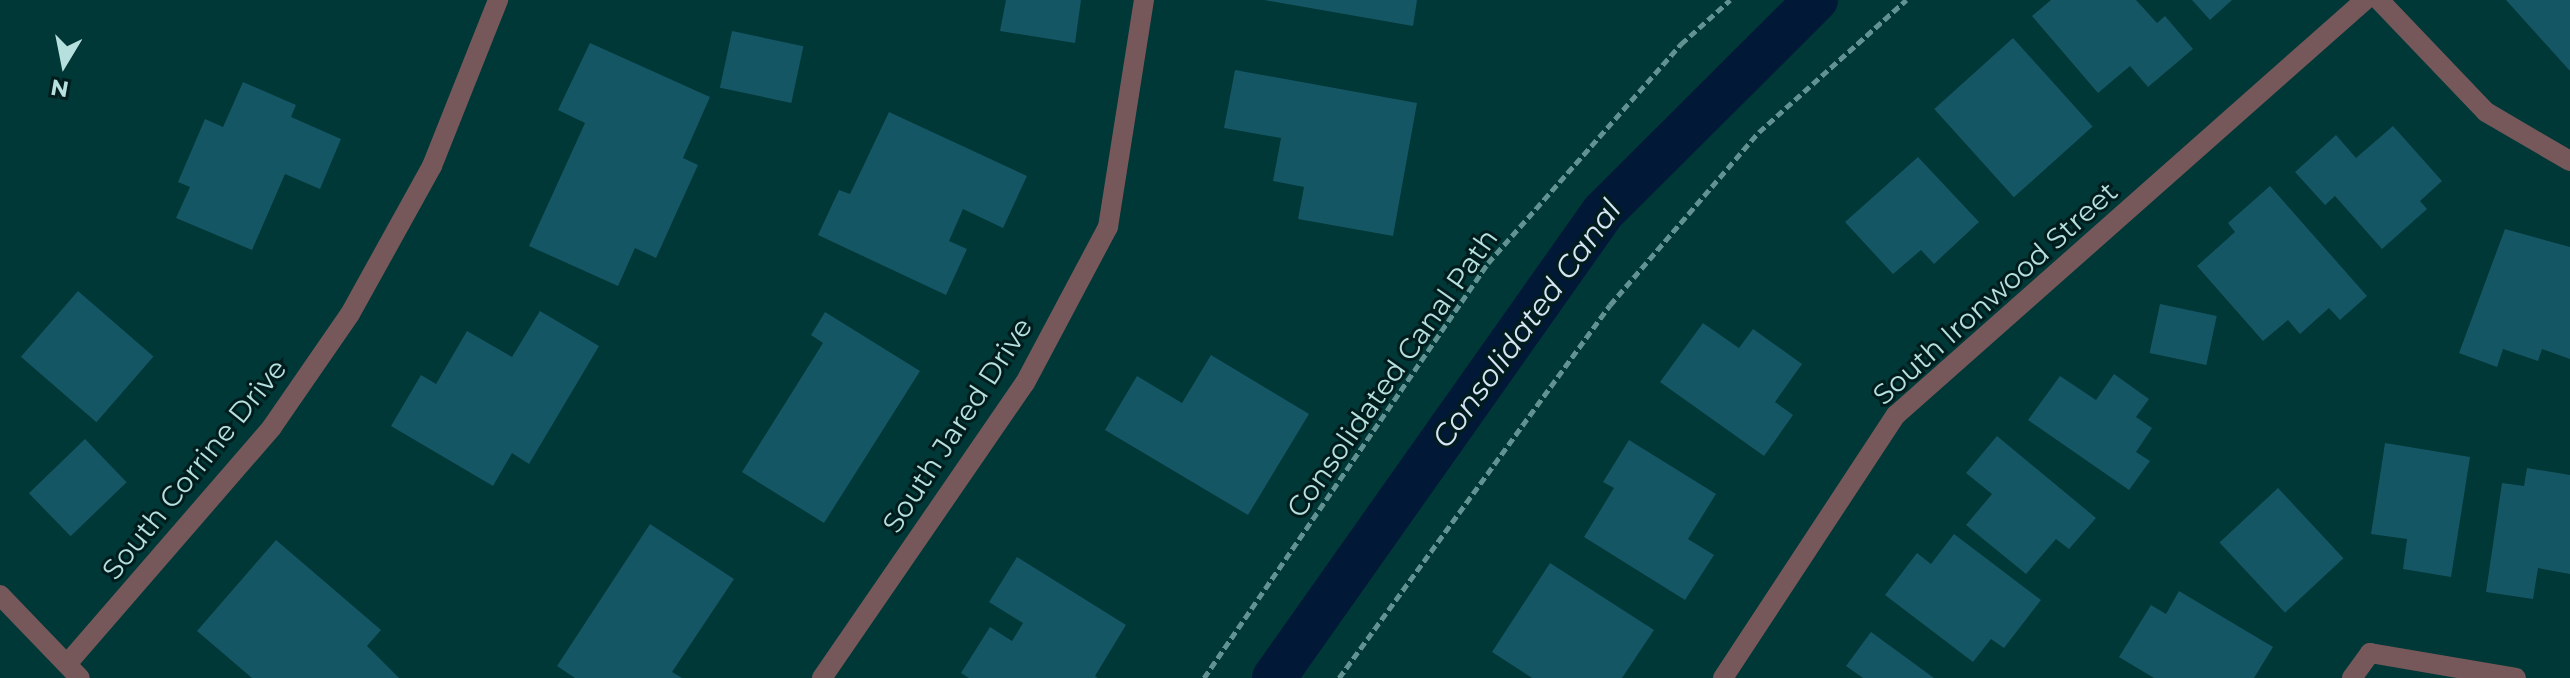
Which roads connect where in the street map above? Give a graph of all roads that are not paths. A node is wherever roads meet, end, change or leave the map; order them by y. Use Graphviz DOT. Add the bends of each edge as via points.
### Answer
graph roads {
  1 [pos="498,0"];
  2 [pos="1144,0"];
  3 [pos="2365,0"];
  4 [pos="2379,0"];
  5 [pos="2570,161"];
  6 [pos="0,595"];
  7 [pos="73,671"];
  8 [pos="822,678"];
  9 [pos="1723,678"];
  10 [pos="2352,678"];
  11 [pos="2516,678"];
  1 -- 7 [label="street, South Corrine Drive" via="432,166 350,314 272,427"];
  2 -- 8 [label="street, South Jared Drive" via="1108,227 1025,383"];
  3 -- 9 [label="street, South Ironwood Street" via="1896,415"];
  4 -- 5 [label="street" via="2486,112"];
  6 -- 7 [label="street"];
  10 -- 11 [label="street" via="2370,653"];
}
